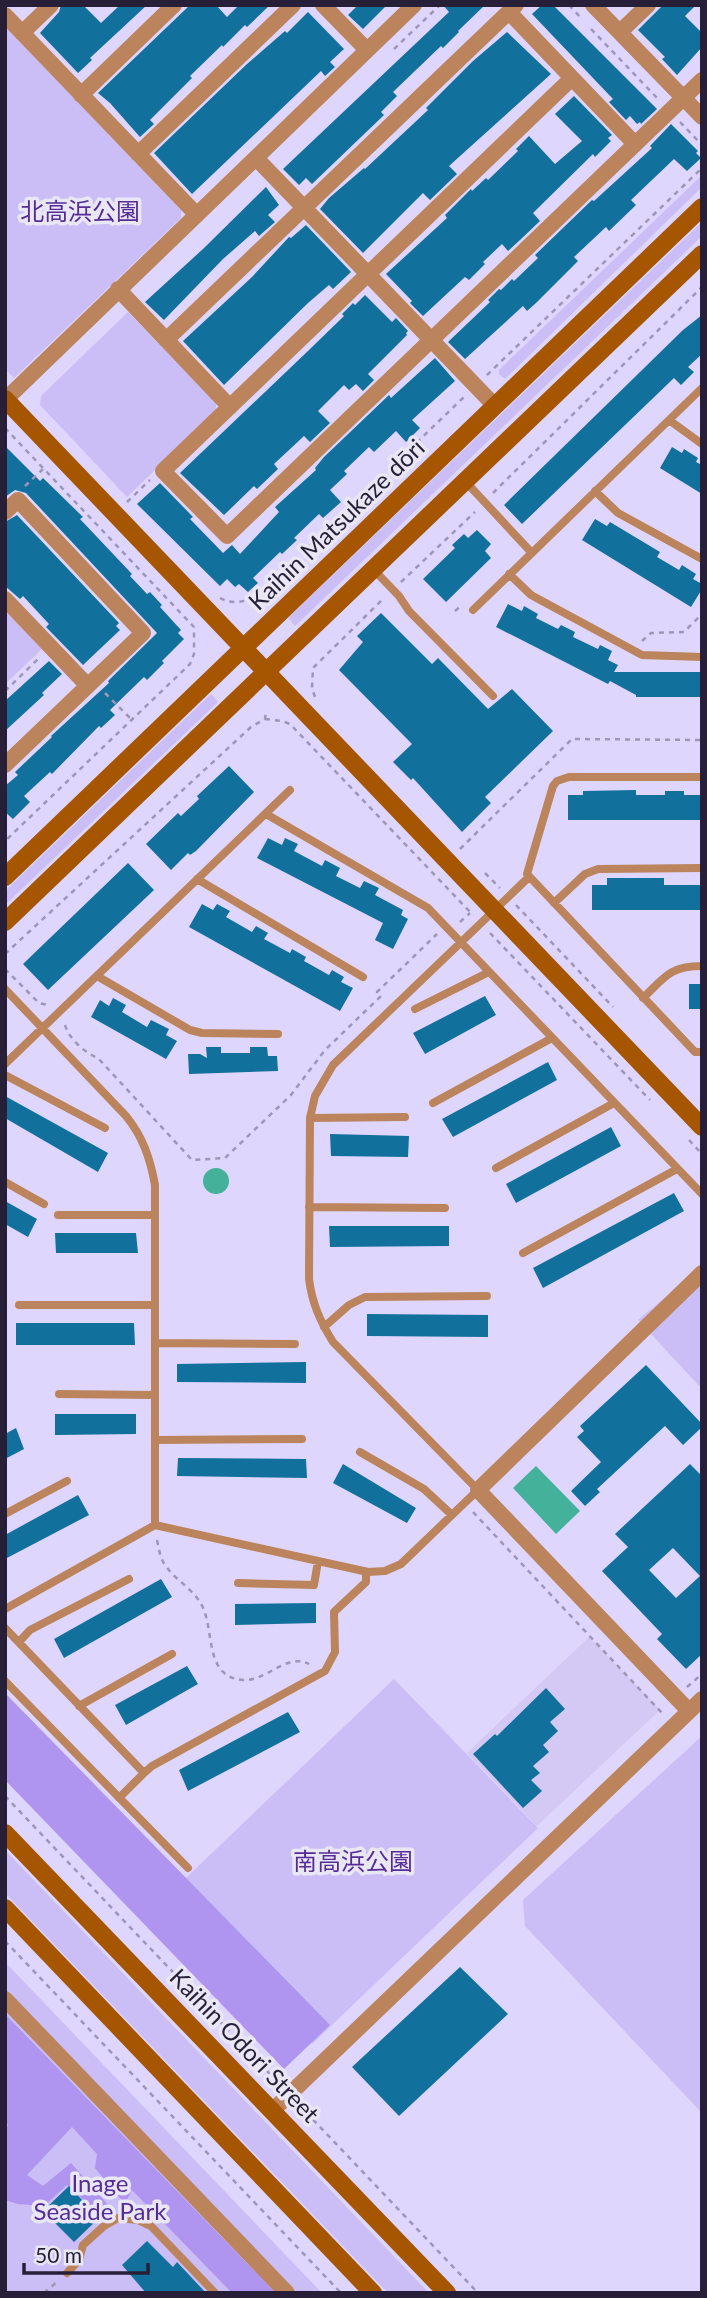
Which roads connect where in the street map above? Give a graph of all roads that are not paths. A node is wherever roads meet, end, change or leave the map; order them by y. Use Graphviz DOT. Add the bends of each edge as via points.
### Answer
graph roads {
  1 [pos="51,5"];
  2 [pos="174,5"];
  3 [pos="293,5"];
  4 [pos="323,5"];
  5 [pos="414,5"];
  6 [pos="593,5"];
  7 [pos="648,5"];
  8 [pos="513,9"];
  9 [pos="5,15"];
  10 [pos="620,32"];
  11 [pos="22,33"];
  12 [pos="367,50"];
  13 [pos="572,78"];
  14 [pos="702,80"];
  15 [pos="81,94"];
  16 [pos="683,98"];
  17 [pos="702,117"];
  18 [pos="635,144"];
  19 [pos="138,154"];
  20 [pos="257,159"];
  21 [pos="702,207"];
  22 [pos="304,208"];
  23 [pos="197,215"];
  24 [pos="702,254"];
  25 [pos="368,274"];
  26 [pos="118,289"];
  27 [pos="166,340"];
  28 [pos="431,340"];
  29 [pos="702,388"];
  30 [pos="5,399"];
  31 [pos="495,406"];
  32 [pos="230,407"];
  33 [pos="669,420"];
  34 [pos="702,444"];
  35 [pos="465,481"];
  36 [pos="595,491"];
  37 [pos="5,512"];
  38 [pos="531,552"];
  39 [pos="702,559"];
  40 [pos="373,569"];
  41 [pos="509,574"];
  42 [pos="5,599"];
  43 [pos="473,610"];
  44 [pos="243,648"];
  45 [pos="702,657"];
  46 [pos="266,672"];
  47 [pos="90,683"];
  48 [pos="493,696"];
  49 [pos="5,765"];
  50 [pos="702,777"];
  51 [pos="290,790"];
  52 [pos="266,814"];
  53 [pos="702,868"];
  54 [pos="5,877"];
  55 [pos="529,877"];
  56 [pos="197,879"];
  57 [pos="554,903"];
  58 [pos="495,910"];
  59 [pos="5,922"];
  60 [pos="461,943"];
  61 [pos="702,966"];
  62 [pos="489,972"];
  63 [pos="97,976"];
  64 [pos="363,977"];
  65 [pos="5,989"];
  66 [pos="643,998"];
  67 [pos="415,1009"];
  68 [pos="43,1028"];
  69 [pos="278,1034"];
  70 [pos="552,1038"];
  71 [pos="702,1052"];
  72 [pos="5,1064"];
  73 [pos="5,1075"];
  74 [pos="614,1102"];
  75 [pos="432,1103"];
  76 [pos="405,1117"];
  77 [pos="310,1118"];
  78 [pos="702,1127"];
  79 [pos="105,1128"];
  80 [pos="496,1168"];
  81 [pos="677,1169"];
  82 [pos="5,1182"];
  83 [pos="702,1194"];
  84 [pos="44,1204"];
  85 [pos="309,1207"];
  86 [pos="445,1208"];
  87 [pos="58,1215"];
  88 [pos="155,1215"];
  89 [pos="523,1253"];
  90 [pos="702,1273"];
  91 [pos="487,1296"];
  92 [pos="19,1305"];
  93 [pos="155,1305"];
  94 [pos="324,1327"];
  95 [pos="155,1343"];
  96 [pos="295,1344"];
  97 [pos="59,1394"];
  98 [pos="155,1395"];
  99 [pos="302,1439"];
  100 [pos="155,1440"];
  101 [pos="360,1452"];
  102 [pos="67,1481"];
  103 [pos="478,1490"];
  104 [pos="5,1514"];
  105 [pos="452,1515"];
  106 [pos="155,1525"];
  107 [pos="318,1561"];
  108 [pos="366,1572"];
  109 [pos="130,1578"];
  110 [pos="238,1583"];
  111 [pos="5,1609"];
  112 [pos="5,1628"];
  113 [pos="19,1642"];
  114 [pos="172,1654"];
  115 [pos="5,1681"];
  116 [pos="698,1704"];
  117 [pos="79,1706"];
  118 [pos="144,1773"];
  119 [pos="119,1798"];
  120 [pos="5,1833"];
  121 [pos="188,1868"];
  122 [pos="5,1908"];
  123 [pos="5,1999"];
  124 [pos="272,2110"];
  125 [pos="67,2273"];
  126 [pos="215,2293"];
  127 [pos="287,2293"];
  128 [pos="373,2293"];
  129 [pos="447,2293"];
  1 -- 11 [label="street"];
  2 -- 15 [label="street"];
  3 -- 19 [label="street"];
  4 -- 12 [label="street"];
  5 -- 12 [label="street"];
  6 -- 10 [label="street"];
  7 -- 10 [label="street"];
  8 -- 13 [label="street"];
  8 -- 22 [label="street"];
  9 -- 11 [label="street"];
  10 -- 16 [label="street"];
  11 -- 15 [label="street"];
  12 -- 20 [label="street"];
  13 -- 18 [label="street"];
  13 -- 25 [label="street"];
  14 -- 16 [label="street"];
  15 -- 19 [label="street"];
  16 -- 17 [label="street"];
  16 -- 18 [label="street"];
  18 -- 28 [label="street"];
  19 -- 23 [label="street"];
  20 -- 22 [label="street"];
  20 -- 23 [label="street"];
  21 -- 31 [label="street, Kaihin Matsukaze dōri"];
  22 -- 25 [label="street"];
  22 -- 27 [label="street"];
  23 -- 26 [label="street"];
  24 -- 35 [label="street"];
  25 -- 28 [label="street"];
  25 -- 32 [label="street"];
  26 -- 27 [label="street"];
  26 -- 30 [label="street"];
  27 -- 32 [label="street"];
  28 -- 31 [label="street"];
  28 -- 32 [label="street" via="227,536 163,471"];
  29 -- 33 [label="lane"];
  30 -- 44 [label="street"];
  31 -- 44 [label="street, Kaihin Matsukaze dōri"];
  33 -- 34 [label="lane"];
  33 -- 36 [label="lane"];
  35 -- 38 [label="lane"];
  35 -- 40 [label="street"];
  36 -- 38 [label="lane"];
  36 -- 39 [label="lane" via="618,513"];
  37 -- 47 [label="street" via="18,500 143,633"];
  38 -- 41 [label="lane"];
  40 -- 46 [label="street"];
  40 -- 48 [label="lane"];
  41 -- 43 [label="lane"];
  41 -- 45 [label="lane" via="531,596 642,654"];
  42 -- 47 [label="street"];
  44 -- 46 [label="street"];
  44 -- 54 [label="street, Kaihin Matsukaze dōri"];
  46 -- 58 [label="street"];
  46 -- 59 [label="street"];
  47 -- 49 [label="street"];
  50 -- 55 [label="lane" via="569,777 557,781"];
  51 -- 52 [label="lane"];
  52 -- 56 [label="lane"];
  52 -- 60 [label="lane" via="428,908"];
  53 -- 57 [label="lane" via="598,869 585,874"];
  55 -- 57 [label="lane"];
  55 -- 58 [label="lane"];
  56 -- 63 [label="lane"];
  56 -- 64 [label="lane"];
  57 -- 66 [label="lane"];
  58 -- 60 [label="lane"];
  58 -- 78 [label="street"];
  60 -- 62 [label="lane"];
  60 -- 77 [label="lane" via="333,1065 315,1096"];
  61 -- 66 [label="lane" via="671,971"];
  62 -- 67 [label="lane"];
  62 -- 70 [label="lane"];
  63 -- 68 [label="lane"];
  63 -- 69 [label="lane" via="190,1030"];
  65 -- 68 [label="lane"];
  66 -- 71 [label="lane" via="695,1052"];
  68 -- 72 [label="lane"];
  68 -- 88 [label="lane" via="139,1132 152,1167"];
  70 -- 74 [label="lane"];
  70 -- 75 [label="lane"];
  73 -- 79 [label="lane"];
  74 -- 80 [label="lane"];
  74 -- 81 [label="lane"];
  76 -- 77 [label="lane"];
  77 -- 85 [label="lane"];
  81 -- 83 [label="lane"];
  81 -- 89 [label="lane"];
  82 -- 84 [label="lane"];
  85 -- 86 [label="lane"];
  85 -- 94 [label="lane" via="311,1300"];
  87 -- 88 [label="lane"];
  88 -- 93 [label="lane"];
  90 -- 103 [label="street"];
  91 -- 94 [label="lane" via="365,1297"];
  92 -- 93 [label="lane"];
  93 -- 95 [label="lane"];
  94 -- 103 [label="lane" via="333,1342"];
  95 -- 96 [label="lane"];
  95 -- 98 [label="lane"];
  97 -- 98 [label="lane"];
  98 -- 100 [label="lane"];
  99 -- 100 [label="lane"];
  100 -- 106 [label="lane"];
  101 -- 105 [label="lane" via="424,1489"];
  102 -- 104 [label="lane"];
  103 -- 105 [label="lane"];
  103 -- 116 [label="street"];
  105 -- 108 [label="lane" via="401,1564"];
  106 -- 107 [label="lane"];
  106 -- 111 [label="lane"];
  107 -- 108 [label="lane"];
  107 -- 110 [label="lane" via="314,1585"];
  108 -- 118 [label="lane" via="366,1582 334,1612 335,1652 325,1671"];
  109 -- 113 [label="lane" via="30,1630"];
  112 -- 113 [label="lane"];
  113 -- 117 [label="lane"];
  114 -- 117 [label="lane"];
  115 -- 119 [label="lane"];
  116 -- 124 [label="street"];
  117 -- 118 [label="lane"];
  118 -- 119 [label="lane"];
  119 -- 121 [label="lane"];
  120 -- 124 [label="street, Kaihin Odori Street"];
  122 -- 128 [label="street"];
  123 -- 127 [label="street"];
  124 -- 129 [label="street, Kaihin Odori Street"];
  125 -- 126 [label="lane" via="79,2260 83,2245 104,2226 118,2218 138,2220 151,2226"];
}
